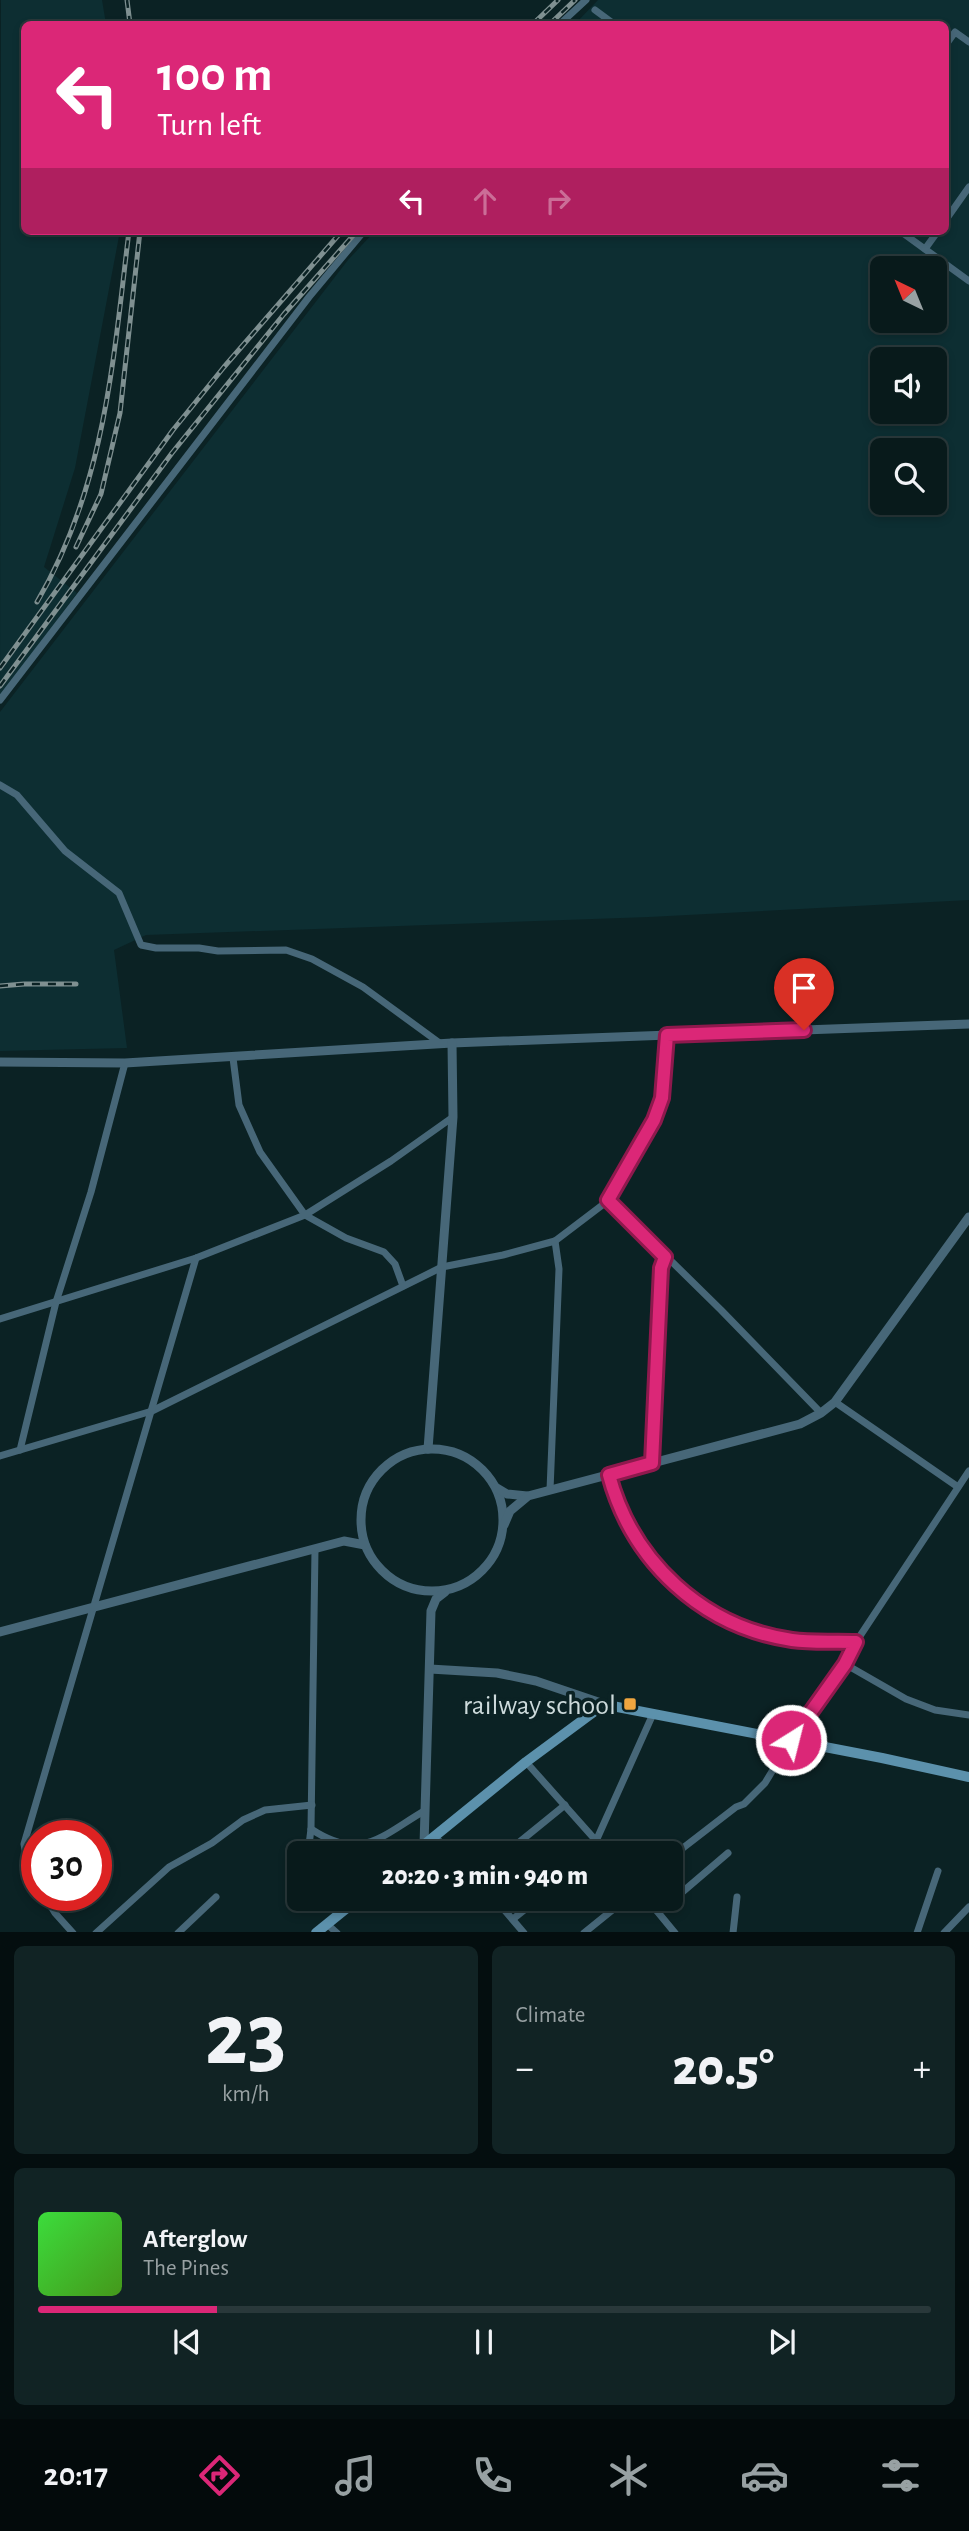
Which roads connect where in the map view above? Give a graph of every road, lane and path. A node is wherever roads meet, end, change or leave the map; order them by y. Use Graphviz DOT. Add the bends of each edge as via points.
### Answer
graph roads {
  1 [pos="586,0"];
  2 [pos="595,10"];
  3 [pos="563,21"];
  4 [pos="610,21"];
  5 [pos="949,41"];
  6 [pos="969,42"];
  7 [pos="969,187"];
  8 [pos="949,215"];
  9 [pos="361,235"];
  10 [pos="906,235"];
  11 [pos="935,235"];
  12 [pos="925,249"];
  13 [pos="969,281"];
  14 [pos="0,700"];
  15 [pos="0,785"];
  16 [pos="969,1024"];
  17 [pos="667,1035"];
  18 [pos="452,1043"];
  19 [pos="441,1044"];
  20 [pos="233,1058"];
  21 [pos="0,1062"];
  22 [pos="125,1063"];
  23 [pos="453,1117"];
  24 [pos="608,1200"];
  25 [pos="305,1215"];
  26 [pos="969,1217"];
  27 [pos="555,1241"];
  28 [pos="665,1257"];
  29 [pos="196,1258"];
  30 [pos="442,1267"];
  31 [pos="403,1286"];
  32 [pos="56,1303"];
  33 [pos="0,1319"];
  34 [pos="835,1402"];
  35 [pos="152,1411"];
  36 [pos="821,1413"];
  37 [pos="428,1449"];
  38 [pos="20,1450"];
  39 [pos="0,1457"];
  40 [pos="652,1463"];
  41 [pos="969,1471"];
  42 [pos="609,1475"];
  43 [pos="958,1487"];
  44 [pos="497,1488"];
  45 [pos="550,1490"];
  46 [pos="528,1496"];
  47 [pos="361,1525"];
  48 [pos="504,1525"];
  49 [pos="344,1541"];
  50 [pos="365,1545"];
  51 [pos="315,1549"];
  52 [pos="417,1590"];
  53 [pos="446,1591"];
  54 [pos="96,1607"];
  55 [pos="431,1611"];
  56 [pos="0,1632"];
  57 [pos="856,1642"];
  58 [pos="845,1664"];
  59 [pos="430,1669"];
  60 [pos="607,1705"];
  61 [pos="653,1714"];
  62 [pos="969,1715"];
  63 [pos="791,1740"];
  64 [pos="526,1762"];
  65 [pos="969,1777"];
  66 [pos="312,1805"];
  67 [pos="565,1805"];
  68 [pos="424,1811"];
  69 [pos="31,1820"];
  70 [pos="311,1829"];
  71 [pos="435,1837"];
  72 [pos="310,1841"];
  73 [pos="424,1841"];
  74 [pos="430,1841"];
  75 [pos="439,1841"];
  76 [pos="521,1841"];
  77 [pos="597,1841"];
  78 [pos="604,1841"];
  79 [pos="683,1848"];
  80 [pos="728,1853"];
  81 [pos="938,1871"];
  82 [pos="737,1896"];
  83 [pos="216,1898"];
  84 [pos="969,1907"];
  85 [pos="54,1911"];
  86 [pos="343,1911"];
  87 [pos="506,1911"];
  88 [pos="523,1911"];
  89 [pos="611,1911"];
  90 [pos="659,1912"];
  91 [pos="513,1919"];
  92 [pos="327,1924"];
  93 [pos="73,1932"];
  94 [pos="97,1932"];
  95 [pos="179,1932"];
  96 [pos="317,1932"];
  97 [pos="336,1932"];
  98 [pos="522,1932"];
  99 [pos="585,1932"];
  100 [pos="674,1932"];
  101 [pos="733,1932"];
  102 [pos="917,1932"];
  103 [pos="945,1932"];
  1 -- 3 [label="street"];
  2 -- 4 [label="street"];
  5 -- 6 [label="street" via="956,32"];
  7 -- 8 [label="street"];
  9 -- 14 [label="street"];
  10 -- 12 [label="street"];
  11 -- 12 [label="street"];
  12 -- 13 [label="street"];
  15 -- 19 [label="street" via="17,795 65,851 119,892 141,945 286,950 363,986"];
  16 -- 17 [label="street"];
  17 -- 18 [label="street"];
  17 -- 24 [label="street" via="662,1098"];
  18 -- 19 [label="street"];
  18 -- 23 [label="street"];
  19 -- 20 [label="street"];
  20 -- 22 [label="street"];
  20 -- 25 [label="street" via="239,1105 260,1152"];
  21 -- 22 [label="street"];
  22 -- 32 [label="street"];
  23 -- 25 [label="street"];
  23 -- 30 [label="street"];
  24 -- 27 [label="street"];
  24 -- 28 [label="street"];
  25 -- 29 [label="street"];
  25 -- 31 [label="street" via="384,1252 395,1264"];
  26 -- 34 [label="street"];
  27 -- 30 [label="street"];
  27 -- 45 [label="street" via="559,1269"];
  28 -- 36 [label="street"];
  28 -- 40 [label="street"];
  29 -- 32 [label="street"];
  29 -- 35 [label="street"];
  30 -- 31 [label="street"];
  30 -- 37 [label="street"];
  31 -- 35 [label="street"];
  32 -- 33 [label="street"];
  32 -- 38 [label="street"];
  34 -- 36 [label="street"];
  34 -- 43 [label="street"];
  35 -- 38 [label="street"];
  35 -- 54 [label="street"];
  36 -- 40 [label="street" via="800,1424"];
  37 -- 44 [label="street" via="456,1452 472,1461"];
  37 -- 47 [label="street" via="401,1456 379,1473 365,1498"];
  38 -- 39 [label="street"];
  40 -- 42 [label="street"];
  41 -- 43 [label="street"];
  42 -- 45 [label="street"];
  42 -- 57 [label="street" via="617,1504 649,1558 686,1595 715,1615 743,1628 794,1640"];
  43 -- 57 [label="street"];
  44 -- 46 [label="street"];
  44 -- 48 [label="street"];
  45 -- 46 [label="street"];
  46 -- 48 [label="street" via="510,1511"];
  47 -- 49 [label="street"];
  47 -- 50 [label="street"];
  48 -- 53 [label="street" via="486,1567"];
  49 -- 50 [label="street"];
  49 -- 51 [label="street"];
  50 -- 52 [label="street" via="385,1574"];
  51 -- 54 [label="street"];
  51 -- 66 [label="street"];
  52 -- 53 [label="street"];
  52 -- 55 [label="street"];
  53 -- 55 [label="street"];
  54 -- 56 [label="street"];
  54 -- 69 [label="street"];
  55 -- 59 [label="street"];
  57 -- 58 [label="street"];
  58 -- 62 [label="street" via="905,1699"];
  58 -- 63 [label="street"];
  59 -- 60 [label="street" via="497,1673"];
  59 -- 68 [label="street"];
  60 -- 61 [label="main road"];
  60 -- 64 [label="main road"];
  61 -- 63 [label="main road"];
  61 -- 78 [label="street"];
  63 -- 65 [label="main road"];
  63 -- 79 [label="street" via="765,1783 744,1804"];
  64 -- 67 [label="street"];
  64 -- 71 [label="main road"];
  66 -- 70 [label="street"];
  66 -- 94 [label="street" via="265,1810 243,1819 169,1867"];
  67 -- 76 [label="street"];
  67 -- 77 [label="street"];
  68 -- 70 [label="street" via="356,1847"];
  68 -- 73 [label="street"];
  70 -- 72 [label="street"];
  71 -- 74 [label="main road"];
  71 -- 75 [label="street"];
  80 -- 90 [label="street"];
  81 -- 102 [label="street"];
  82 -- 101 [label="street"];
  83 -- 95 [label="street"];
  84 -- 103 [label="street"];
  85 -- 93 [label="street"];
  86 -- 92 [label="main road"];
  87 -- 91 [label="street"];
  88 -- 91 [label="street"];
  89 -- 99 [label="street"];
  90 -- 100 [label="street"];
  91 -- 98 [label="street"];
  92 -- 96 [label="main road"];
  92 -- 97 [label="street"];
}
